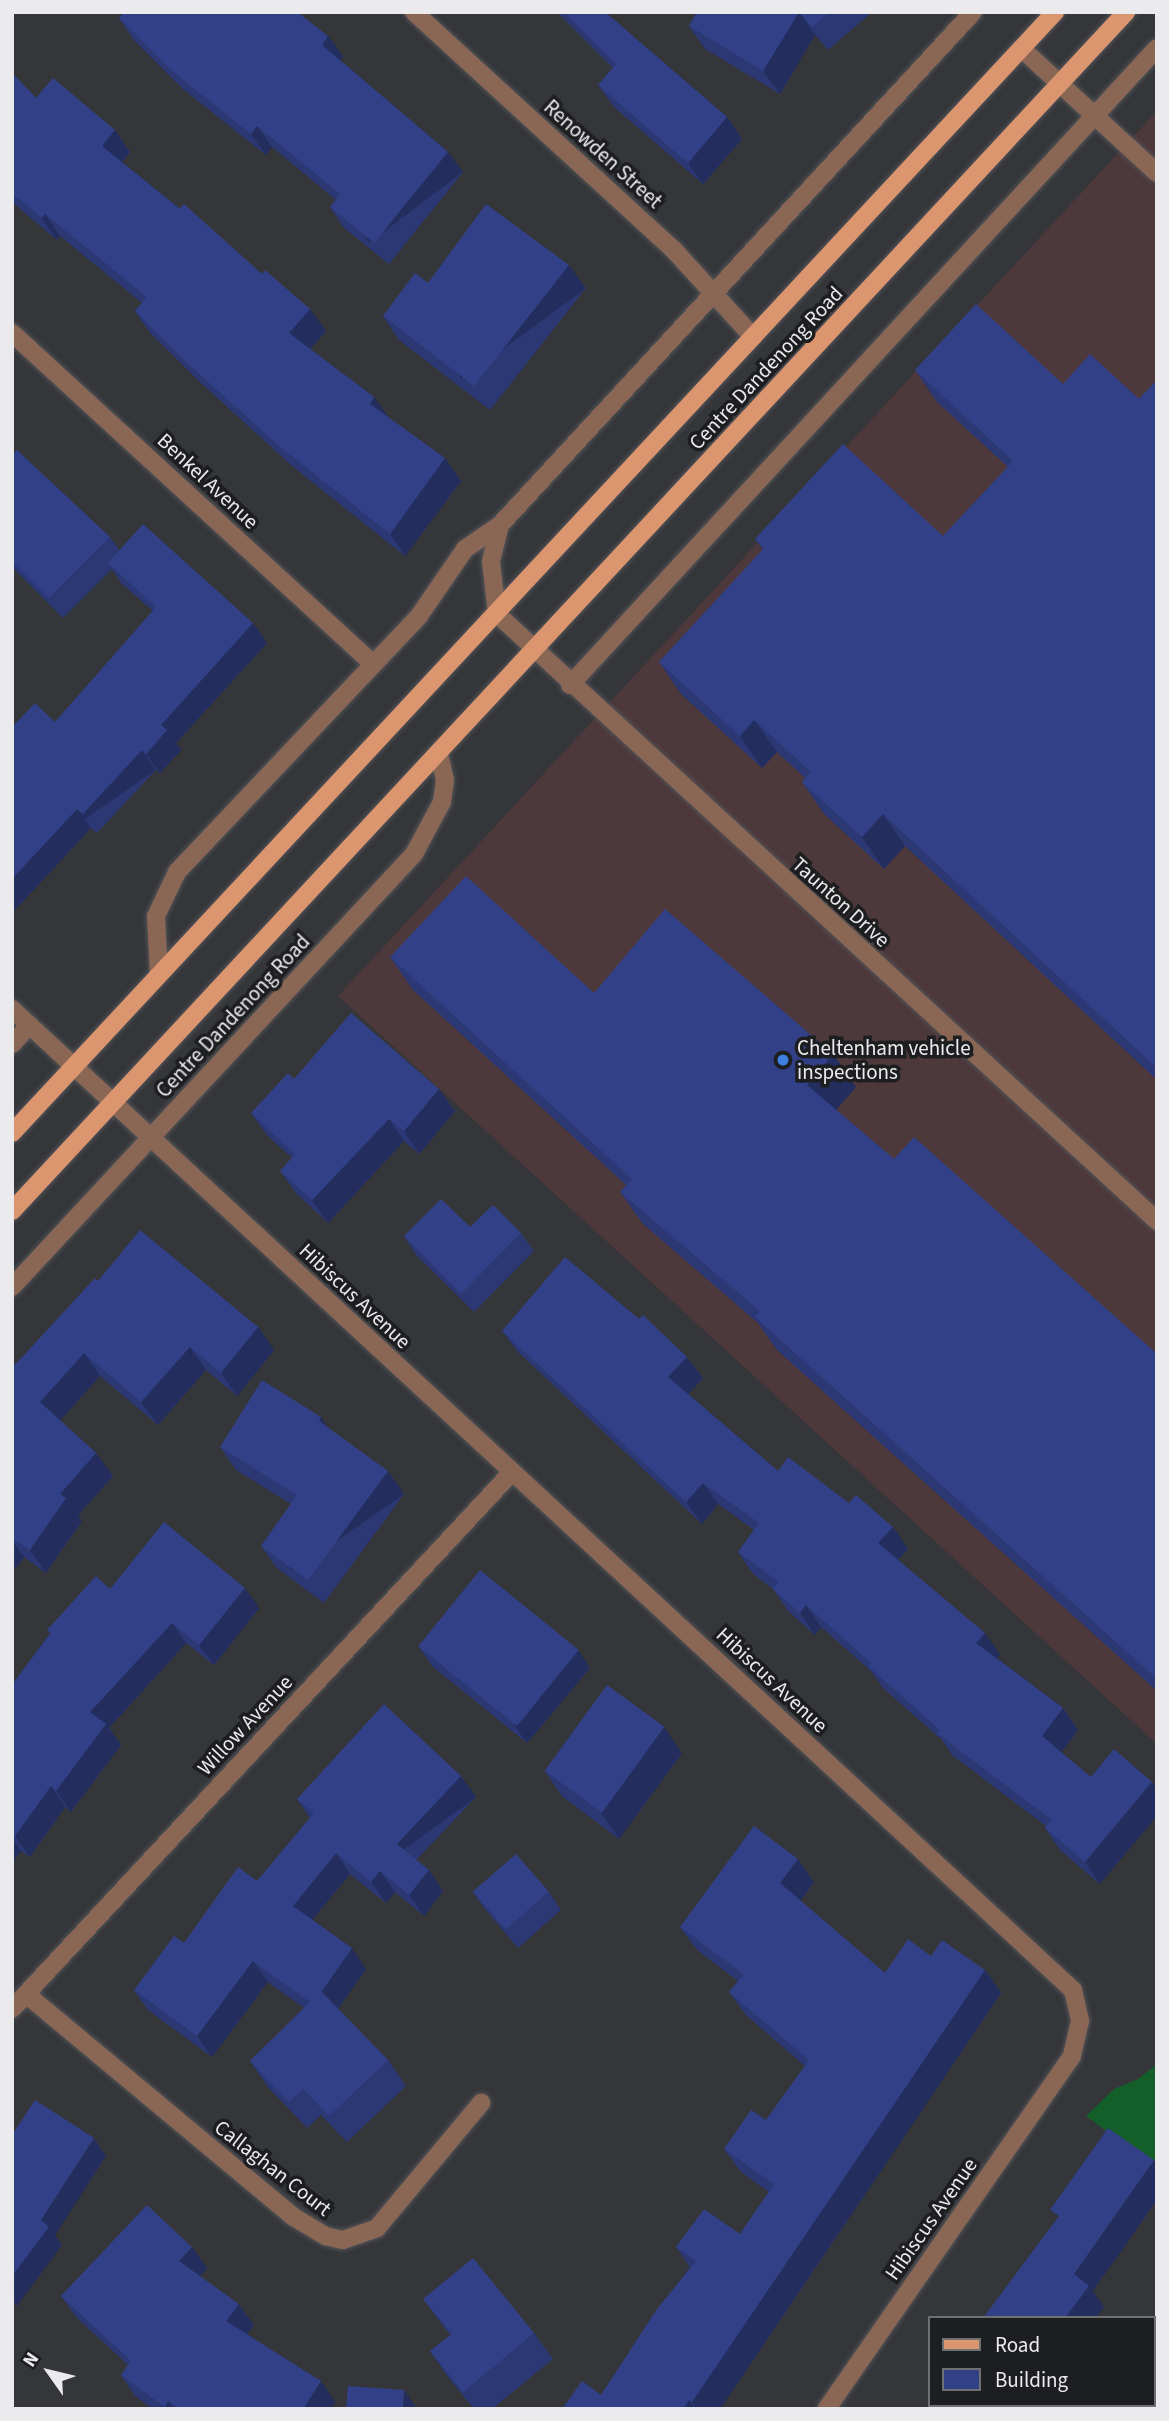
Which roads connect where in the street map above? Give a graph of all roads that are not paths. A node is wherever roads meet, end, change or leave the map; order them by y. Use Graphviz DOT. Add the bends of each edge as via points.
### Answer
graph roads {
  1 [pos="414,12"];
  2 [pos="972,12"];
  3 [pos="1055,12"];
  4 [pos="1126,12"];
  5 [pos="1022,48"];
  6 [pos="1157,48"];
  7 [pos="1060,84"];
  8 [pos="1094,116"];
  9 [pos="1157,173"];
  10 [pos="713,291"];
  11 [pos="12,333"];
  12 [pos="753,337"];
  13 [pos="500,526"];
  14 [pos="497,614"];
  15 [pos="534,650"];
  16 [pos="372,663"];
  17 [pos="570,685"];
  18 [pos="439,753"];
  19 [pos="159,975"];
  20 [pos="12,1009"];
  21 [pos="30,1025"];
  22 [pos="12,1044"];
  23 [pos="75,1065"];
  24 [pos="115,1102"];
  25 [pos="12,1133"];
  26 [pos="150,1139"];
  27 [pos="12,1211"];
  28 [pos="1157,1221"];
  29 [pos="12,1287"];
  30 [pos="512,1472"];
  31 [pos="26,1994"];
  32 [pos="12,2009"];
  33 [pos="481,2103"];
  34 [pos="827,2409"];
  1 -- 10 [label="street, Renowden Street"];
  2 -- 10 [label="street"];
  3 -- 5 [label="main road, Centre Dandenong Road"];
  4 -- 7 [label="main road, Centre Dandenong Road"];
  5 -- 7 [label="street"];
  5 -- 12 [label="main road, Centre Dandenong Road"];
  6 -- 8 [label="street"];
  7 -- 8 [label="street"];
  7 -- 15 [label="main road, Centre Dandenong Road"];
  8 -- 9 [label="street"];
  8 -- 17 [label="street"];
  10 -- 12 [label="street, Renowden Street"];
  10 -- 13 [label="street"];
  11 -- 16 [label="street, Benkel Avenue"];
  12 -- 14 [label="main road, Centre Dandenong Road"];
  13 -- 14 [label="street" via="491,562"];
  13 -- 16 [label="street" via="465,549 419,616"];
  14 -- 15 [label="street, Taunton Drive"];
  14 -- 19 [label="main road, Centre Dandenong Road"];
  15 -- 17 [label="street, Taunton Drive"];
  15 -- 18 [label="main road, Centre Dandenong Road"];
  16 -- 19 [label="street" via="177,872 156,916"];
  17 -- 28 [label="street, Taunton Drive"];
  18 -- 24 [label="main road, Centre Dandenong Road"];
  18 -- 26 [label="street, Centre Dandenong Road" via="442,802 414,854"];
  19 -- 23 [label="main road, Centre Dandenong Road"];
  20 -- 21 [label="street, Hibiscus Avenue"];
  21 -- 22 [label="street"];
  21 -- 23 [label="street, Hibiscus Avenue"];
  23 -- 24 [label="street, Hibiscus Avenue"];
  23 -- 25 [label="main road, Centre Dandenong Road"];
  24 -- 26 [label="street, Hibiscus Avenue"];
  24 -- 27 [label="main road, Centre Dandenong Road"];
  26 -- 29 [label="street, Centre Dandenong Road"];
  26 -- 30 [label="street, Hibiscus Avenue"];
  30 -- 31 [label="street, Willow Avenue"];
  30 -- 34 [label="street, Hibiscus Avenue" via="1057,1973 1077,2000 1080,2021 1072,2056"];
  31 -- 32 [label="street, Willow Avenue"];
  31 -- 33 [label="street, Callaghan Court" via="292,2216 326,2236 343,2240 377,2228"];
}
